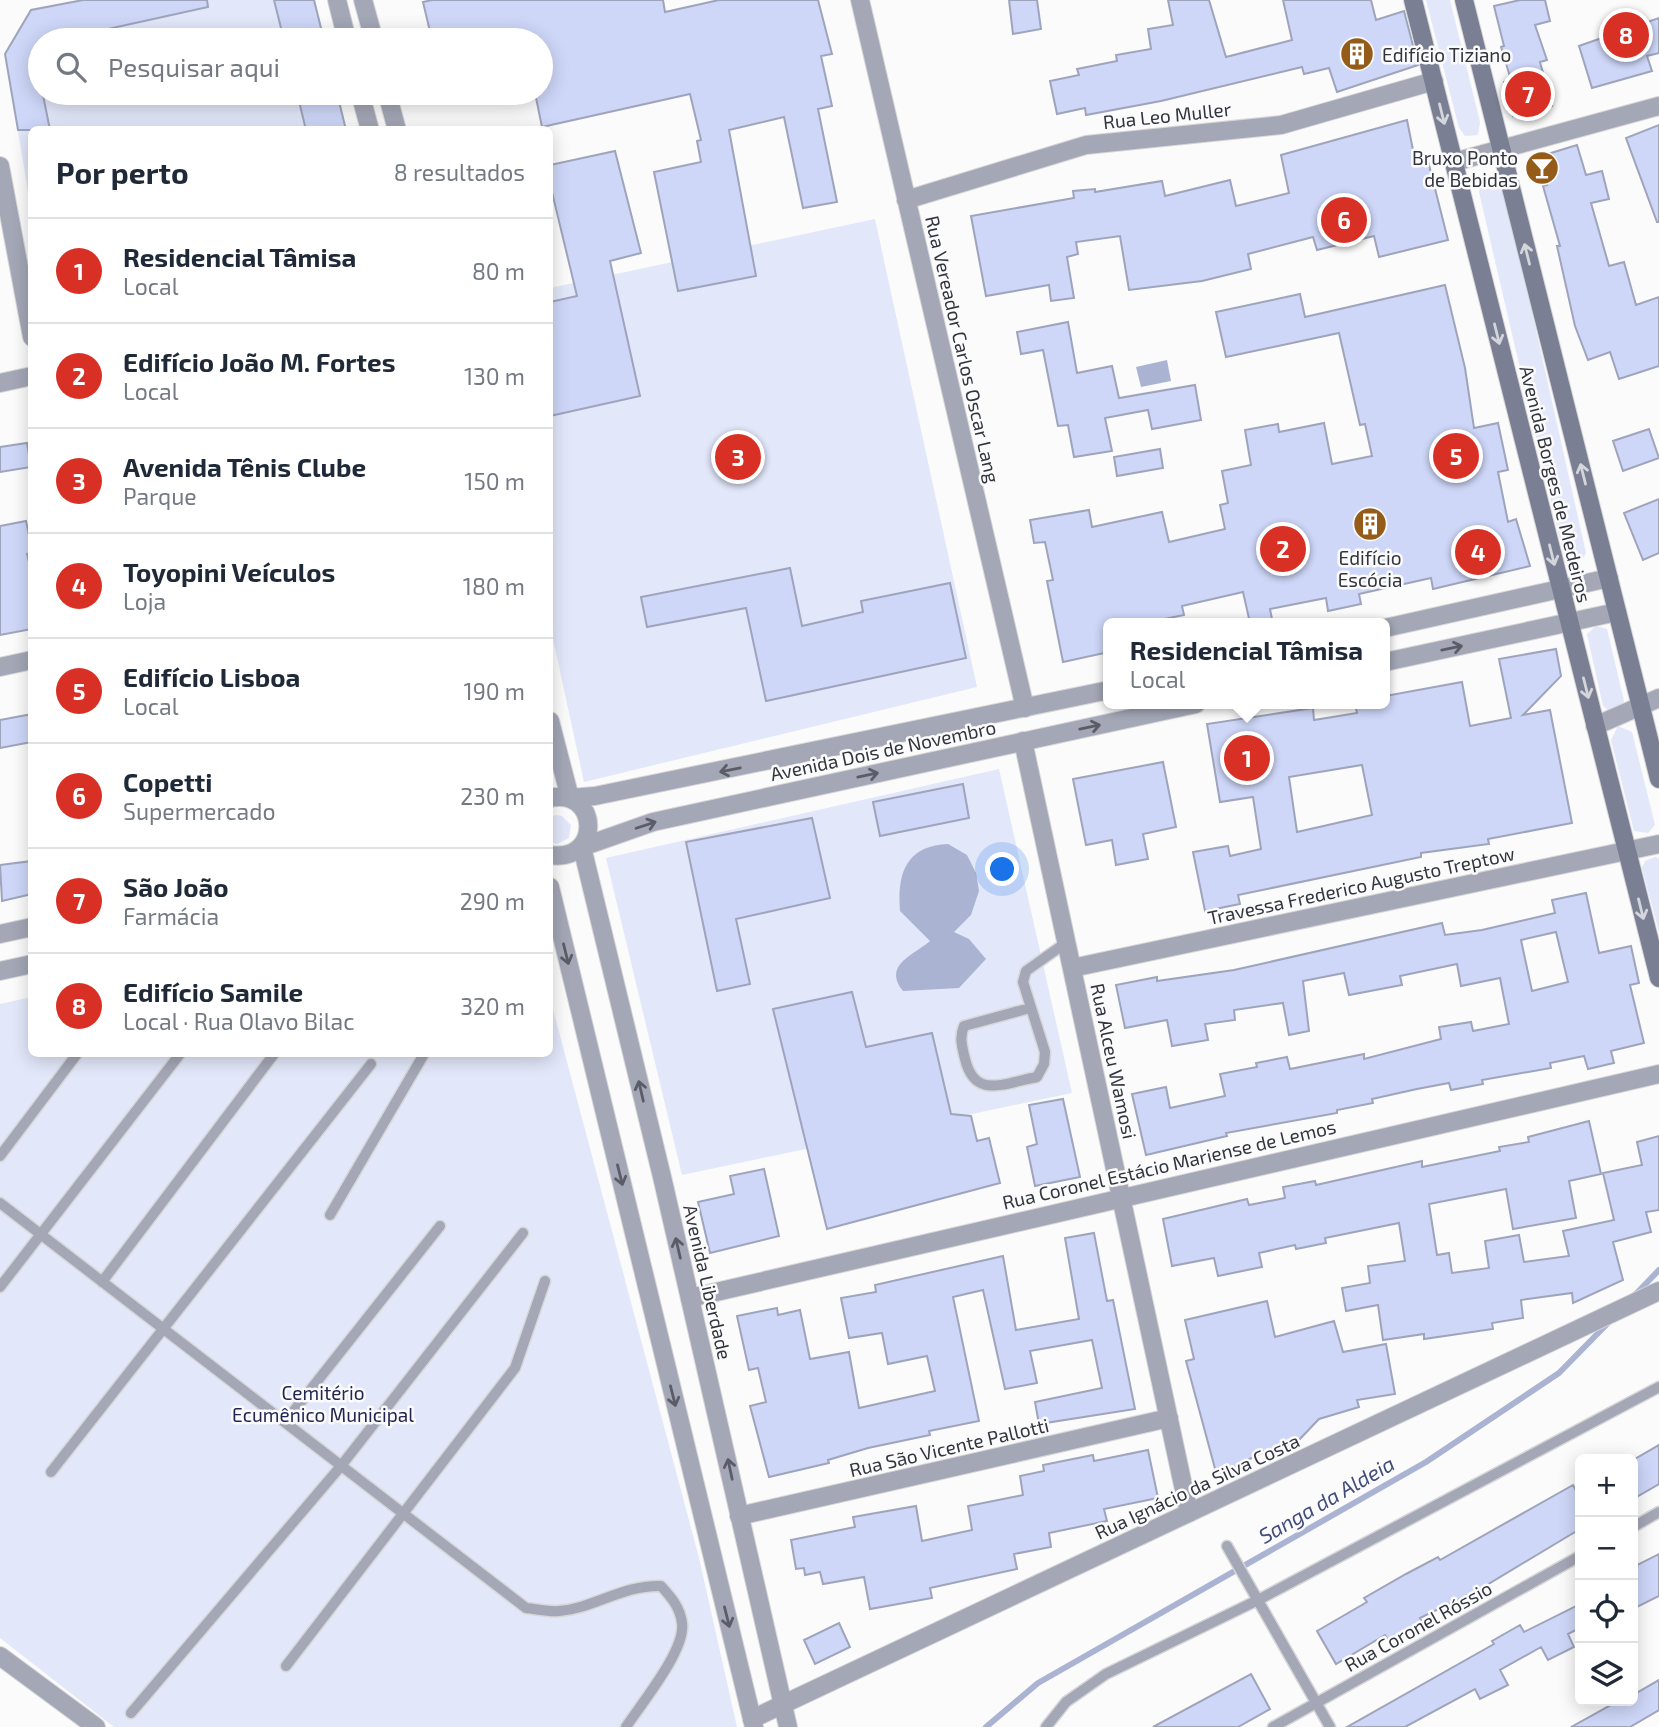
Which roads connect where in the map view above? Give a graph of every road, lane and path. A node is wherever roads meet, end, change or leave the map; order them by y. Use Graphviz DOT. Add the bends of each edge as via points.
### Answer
graph roads {
  1 [pos="337,0"];
  2 [pos="363,0"];
  3 [pos="860,0"];
  4 [pos="1413,0"];
  5 [pos="1464,0"];
  6 [pos="344,28"];
  7 [pos="371,28"];
  8 [pos="1434,81"];
  9 [pos="363,105"];
  10 [pos="390,105"];
  11 [pos="1659,106"];
  12 [pos="369,126"];
  13 [pos="396,126"];
  14 [pos="1501,150"];
  15 [pos="1454,162"];
  16 [pos="0,166"];
  17 [pos="906,200"];
  18 [pos="28,316"];
  19 [pos="28,377"];
  20 [pos="0,383"];
  21 [pos="1609,578"];
  22 [pos="1560,589"];
  23 [pos="1617,612"];
  24 [pos="1569,622"];
  25 [pos="1390,627"];
  26 [pos="28,661"];
  27 [pos="1390,661"];
  28 [pos="0,667"];
  29 [pos="1103,691"];
  30 [pos="1659,698"];
  31 [pos="1641,706"];
  32 [pos="1025,708"];
  33 [pos="1173,709"];
  34 [pos="1595,726"];
  35 [pos="553,732"];
  36 [pos="1023,741"];
  37 [pos="1659,779"];
  38 [pos="553,797"];
  39 [pos="570,797"];
  40 [pos="1659,844"];
  41 [pos="582,847"];
  42 [pos="1627,850"];
  43 [pos="553,855"];
  44 [pos="553,899"];
  45 [pos="28,928"];
  46 [pos="0,934"];
  47 [pos="1067,942"];
  48 [pos="28,965"];
  49 [pos="1072,968"];
  50 [pos="0,971"];
  51 [pos="1659,978"];
  52 [pos="1030,1008"];
  53 [pos="76,1057"];
  54 [pos="178,1057"];
  55 [pos="272,1057"];
  56 [pos="422,1057"];
  57 [pos="370,1064"];
  58 [pos="1659,1074"];
  59 [pos="0,1156"];
  60 [pos="1121,1197"];
  61 [pos="0,1203"];
  62 [pos="330,1215"];
  63 [pos="440,1227"];
  64 [pos="523,1233"];
  65 [pos="40,1235"];
  66 [pos="545,1280"];
  67 [pos="102,1282"];
  68 [pos="0,1287"];
  69 [pos="1659,1291"];
  70 [pos="690,1298"];
  71 [pos="163,1329"];
  72 [pos="1659,1387"];
  73 [pos="1169,1418"];
  74 [pos="285,1422"];
  75 [pos="341,1466"];
  76 [pos="51,1472"];
  77 [pos="403,1513"];
  78 [pos="1189,1513"];
  79 [pos="1659,1513"];
  80 [pos="740,1516"];
  81 [pos="1638,1524"];
  82 [pos="1227,1546"];
  83 [pos="1575,1559"];
  84 [pos="1258,1600"];
  85 [pos="0,1656"];
  86 [pos="286,1666"];
  87 [pos="1316,1703"];
  88 [pos="783,1704"];
  89 [pos="131,1713"];
  90 [pos="753,1723"];
  91 [pos="96,1727"];
  92 [pos="626,1727"];
  93 [pos="788,1727"];
  94 [pos="1046,1727"];
  95 [pos="1273,1727"];
  96 [pos="1330,1727"];
  1 -- 6 [label="street"];
  2 -- 7 [label="street"];
  3 -- 17 [label="street, Rua Vereador Carlos Oscar Lang"];
  4 -- 8 [label="main road, Avenida Borges de Medeiros"];
  5 -- 14 [label="main road, Avenida Borges de Medeiros"];
  8 -- 15 [label="main road, Avenida Borges de Medeiros, one-way"];
  8 -- 17 [label="street, Rua Leo Muller" via="1281,125 1086,145"];
  9 -- 12 [label="street"];
  10 -- 13 [label="street"];
  11 -- 14 [label="street"];
  14 -- 15 [label="street"];
  21 -- 14 [label="main road, Avenida Borges de Medeiros, one-way"];
  15 -- 22 [label="main road, Avenida Borges de Medeiros, one-way"];
  16 -- 18 [label="street"];
  17 -- 32 [label="street, Rua Vereador Carlos Oscar Lang"];
  19 -- 20 [label="street"];
  21 -- 22 [label="street"];
  21 -- 23 [label="main road, Avenida Borges de Medeiros"];
  22 -- 24 [label="main road, Avenida Borges de Medeiros"];
  22 -- 25 [label="street"];
  23 -- 24 [label="street"];
  23 -- 31 [label="main road, Avenida Borges de Medeiros"];
  27 -- 24 [label="street, one-way"];
  24 -- 34 [label="main road, Avenida Borges de Medeiros, one-way"];
  26 -- 28 [label="street"];
  29 -- 32 [label="street, Avenida Dois de Novembro"];
  30 -- 31 [label="street"];
  31 -- 34 [label="street"];
  31 -- 37 [label="main road, Avenida Borges de Medeiros"];
  32 -- 36 [label="street, Rua Vereador Carlos Oscar Lang"];
  32 -- 39 [label="street, Avenida Dois de Novembro, one-way" via="626,790"];
  36 -- 33 [label="street, Avenida Dois de Novembro, one-way"];
  34 -- 42 [label="main road, Avenida Borges de Medeiros"];
  35 -- 39 [label="street"];
  41 -- 36 [label="street, Avenida Dois de Novembro, one-way" via="653,822"];
  36 -- 47 [label="street, Rua Alceu Wamosi"];
  38 -- 39 [label="street, Avenida Dois de Novembro"];
  39 -- 41 [label="street" via="589,819"];
  40 -- 42 [label="street, Travessa Frederico Augusto Treptow"];
  41 -- 43 [label="street, Avenida Dois de Novembro"];
  70 -- 41 [label="street, Avenida Liberdade, one-way"];
  42 -- 49 [label="street, Travessa Frederico Augusto Treptow"];
  42 -- 51 [label="main road, Avenida Borges de Medeiros, one-way"];
  44 -- 90 [label="street, one-way"];
  45 -- 46 [label="street"];
  47 -- 49 [label="street, Rua Alceu Wamosi"];
  47 -- 52 [label="lane" via="1026,971 1023,982"];
  48 -- 50 [label="street"];
  49 -- 60 [label="street, Rua Alceu Wamosi"];
  52 -- 52 [label="lane" via="1045,1052 1037,1077 984,1086 974,1081 960,1037 964,1026"];
  53 -- 59 [label="lane"];
  54 -- 65 [label="lane"];
  55 -- 67 [label="lane"];
  56 -- 62 [label="lane"];
  57 -- 71 [label="lane"];
  58 -- 60 [label="street, Rua Coronel Estácio Mariense de Lemos"];
  60 -- 70 [label="street, Rua Coronel Estácio Mariense de Lemos"];
  60 -- 73 [label="street, Rua Alceu Wamosi"];
  61 -- 65 [label="lane"];
  63 -- 74 [label="lane"];
  64 -- 75 [label="lane"];
  65 -- 67 [label="lane"];
  65 -- 68 [label="lane"];
  66 -- 77 [label="lane" via="514,1368"];
  67 -- 71 [label="lane"];
  69 -- 78 [label="street, Rua Ignácio da Silva Costa"];
  80 -- 70 [label="street, Avenida Liberdade, one-way"];
  71 -- 74 [label="lane"];
  71 -- 76 [label="lane"];
  72 -- 84 [label="lane"];
  73 -- 78 [label="street, Rua Alceu Wamosi"];
  73 -- 80 [label="street, Rua São Vicente Pallotti"];
  74 -- 75 [label="lane"];
  75 -- 77 [label="lane"];
  75 -- 89 [label="lane"];
  77 -- 86 [label="lane"];
  77 -- 92 [label="lane" via="526,1608 558,1611 641,1586 661,1586 676,1602 683,1625 677,1648"];
  78 -- 88 [label="street, Rua Ignácio da Silva Costa"];
  79 -- 81 [label="lane"];
  80 -- 88 [label="street, Avenida Liberdade"];
  82 -- 84 [label="lane"];
  83 -- 87 [label="lane, Rua Coronel Róssio"];
  84 -- 87 [label="lane"];
  84 -- 94 [label="lane" via="1106,1674 1066,1702"];
  85 -- 91 [label="street"];
  87 -- 95 [label="lane, Rua Coronel Róssio"];
  87 -- 96 [label="lane"];
  88 -- 90 [label="street, Rua Ignácio da Silva Costa"];
  88 -- 93 [label="street, Avenida Liberdade"];
}
